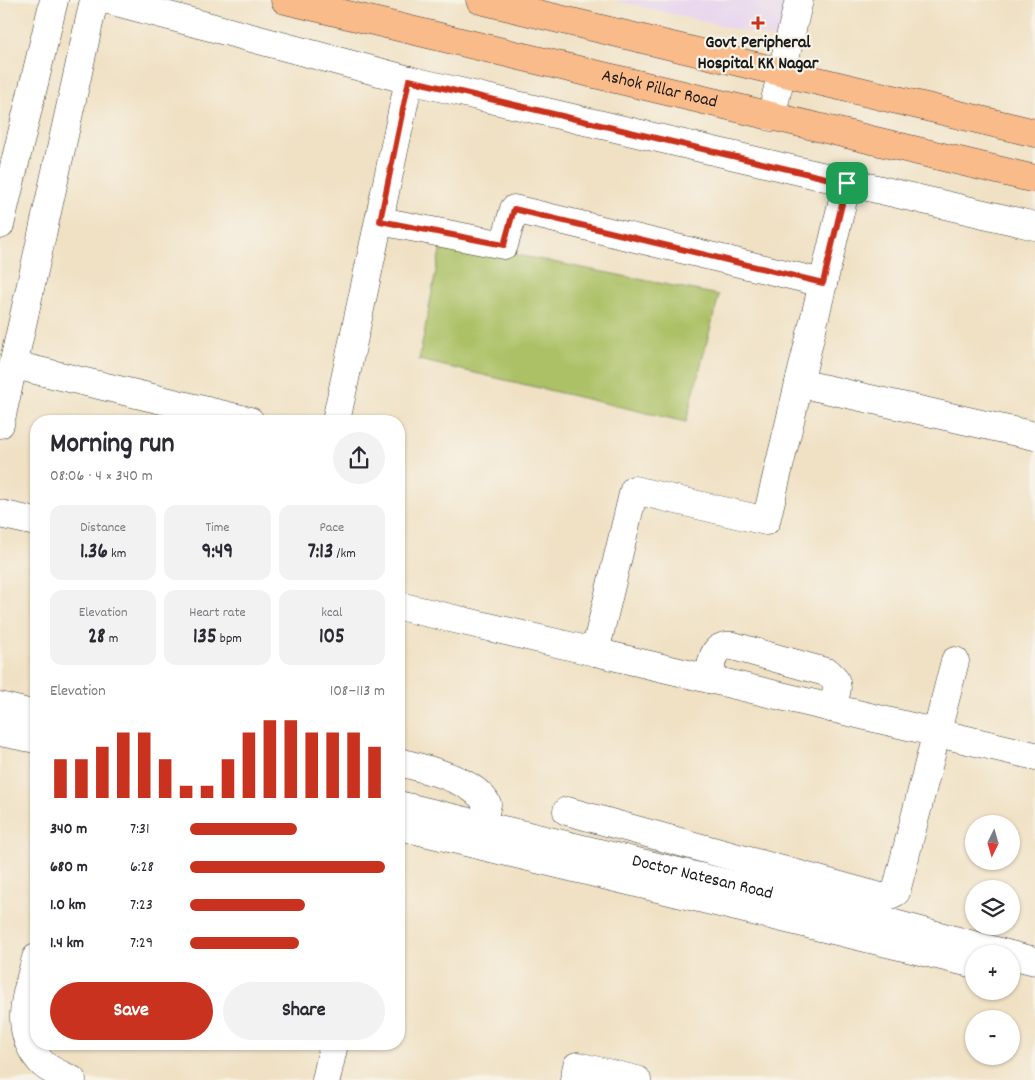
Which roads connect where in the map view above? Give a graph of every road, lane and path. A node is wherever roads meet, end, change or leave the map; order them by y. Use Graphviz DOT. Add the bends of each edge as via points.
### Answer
graph roads {
  1 [pos="54,0"];
  2 [pos="94,0"];
  3 [pos="109,0"];
  4 [pos="285,0"];
  5 [pos="480,0"];
  6 [pos="799,0"];
  7 [pos="514,4"];
  8 [pos="783,73"];
  9 [pos="409,80"];
  10 [pos="771,117"];
  11 [pos="1035,133"];
  12 [pos="1035,179"];
  13 [pos="847,183"];
  14 [pos="380,221"];
  15 [pos="0,225"];
  16 [pos="1035,226"];
  17 [pos="823,283"];
  18 [pos="14,365"];
  19 [pos="799,383"];
  20 [pos="225,415"];
  21 [pos="337,415"];
  22 [pos="0,424"];
  23 [pos="1035,436"];
  24 [pos="0,514"];
  25 [pos="30,521"];
  26 [pos="405,607"];
  27 [pos="596,652"];
  28 [pos="955,661"];
  29 [pos="709,679"];
  30 [pos="0,706"];
  31 [pos="831,708"];
  32 [pos="30,714"];
  33 [pos="0,732"];
  34 [pos="936,733"];
  35 [pos="30,738"];
  36 [pos="1035,756"];
  37 [pos="405,764"];
  38 [pos="405,806"];
  39 [pos="567,811"];
  40 [pos="482,825"];
  41 [pos="405,827"];
  42 [pos="973,945"];
  43 [pos="1020,957"];
  44 [pos="1035,961"];
  45 [pos="965,962"];
  46 [pos="1020,975"];
  47 [pos="1035,979"];
  48 [pos="30,982"];
  49 [pos="30,1041"];
  50 [pos="34,1050"];
  51 [pos="333,1050"];
  52 [pos="72,1080"];
  53 [pos="326,1080"];
  54 [pos="574,1080"];
  55 [pos="637,1080"];
  1 -- 15 [label="street"];
  2 -- 18 [label="street"];
  3 -- 9 [label="street"];
  4 -- 10 [label="main road, Ashok Pillar Road"];
  5 -- 7 [label="main road"];
  6 -- 8 [label="street"];
  7 -- 8 [label="main road"];
  8 -- 10 [label="street"];
  8 -- 11 [label="main road"];
  9 -- 13 [label="street"];
  9 -- 14 [label="street"];
  10 -- 12 [label="main road, Ashok Pillar Road"];
  13 -- 16 [label="street"];
  13 -- 17 [label="street"];
  14 -- 17 [label="street" via="504,245 514,209"];
  14 -- 21 [label="street"];
  17 -- 19 [label="street"];
  18 -- 20 [label="street"];
  18 -- 22 [label="street"];
  19 -- 23 [label="street"];
  19 -- 27 [label="street" via="766,521 634,490"];
  24 -- 25 [label="street"];
  26 -- 27 [label="street"];
  27 -- 29 [label="street"];
  28 -- 34 [label="street"];
  29 -- 31 [label="street"];
  29 -- 31 [label="street" via="713,655 724,645 733,646 829,673 837,683"];
  30 -- 32 [label="street"];
  31 -- 34 [label="street"];
  33 -- 35 [label="street"];
  34 -- 36 [label="street"];
  34 -- 39 [label="street" via="896,892 884,898"];
  37 -- 40 [label="street" via="456,780 477,792 487,804"];
  38 -- 40 [label="street, Doctor Natesan Road"];
  40 -- 42 [label="street, Doctor Natesan Road"];
  41 -- 45 [label="street"];
  43 -- 44 [label="street"];
  46 -- 47 [label="street"];
  48 -- 49 [label="street" via="23,1011"];
  50 -- 52 [label="street" via="41,1063"];
  51 -- 53 [label="street"];
  54 -- 55 [label="street" via="577,1066"];
}
